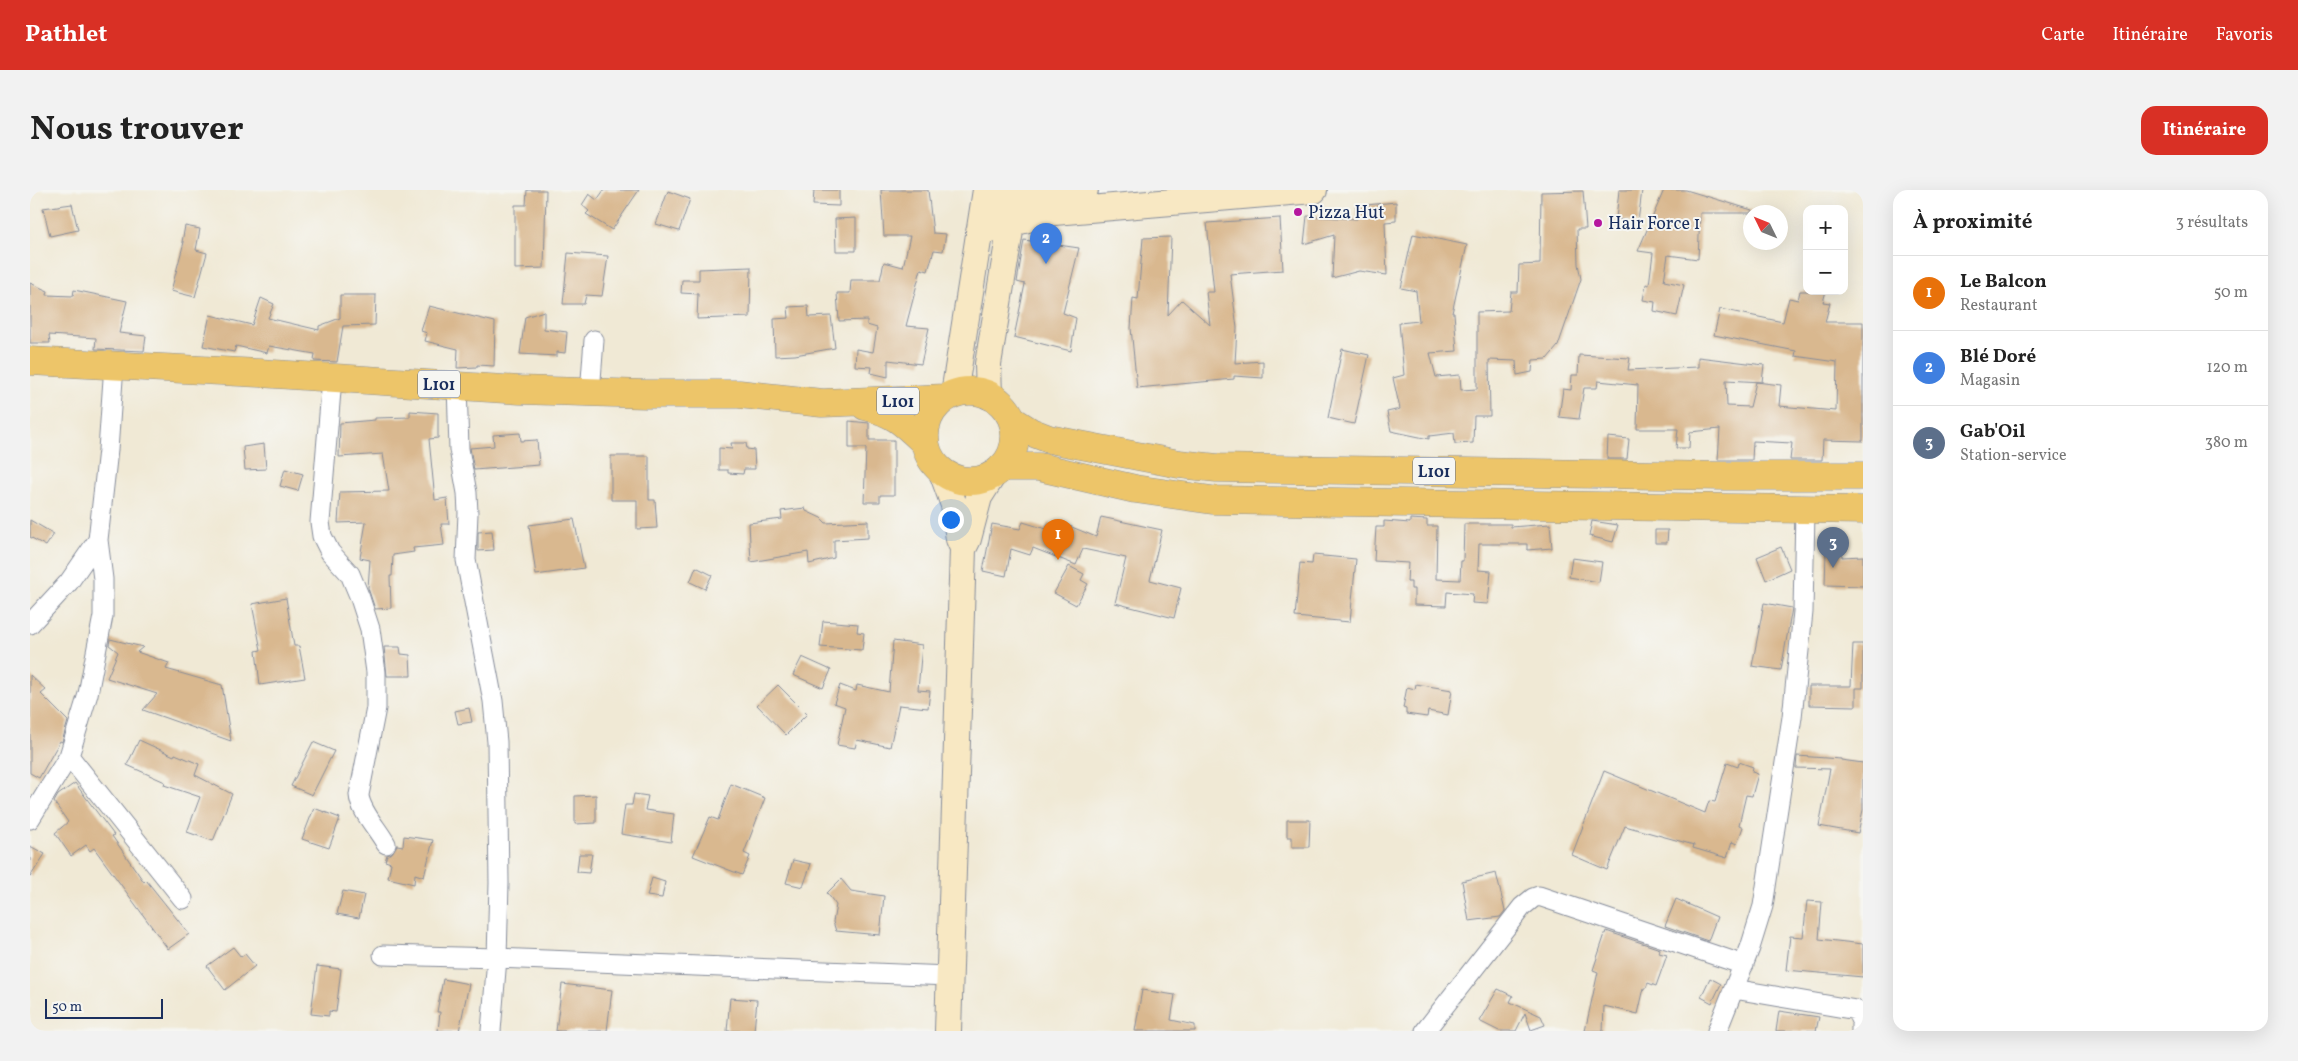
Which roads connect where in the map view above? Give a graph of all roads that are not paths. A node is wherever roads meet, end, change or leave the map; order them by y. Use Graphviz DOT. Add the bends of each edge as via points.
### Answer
graph roads {
  1 [pos="1085,190"];
  2 [pos="1314,190"];
  3 [pos="1042,191"];
  4 [pos="999,202"];
  5 [pos="594,340"];
  6 [pos="30,361"];
  7 [pos="114,365"];
  8 [pos="332,379"];
  9 [pos="456,385"];
  10 [pos="590,393"];
  11 [pos="950,396"];
  12 [pos="990,396"];
  13 [pos="849,403"];
  14 [pos="1012,420"];
  15 [pos="924,442"];
  16 [pos="998,471"];
  17 [pos="942,472"];
  18 [pos="1863,476"];
  19 [pos="1805,510"];
  20 [pos="1863,510"];
  21 [pos="98,540"];
  22 [pos="963,548"];
  23 [pos="30,624"];
  24 [pos="69,756"];
  25 [pos="30,819"];
  26 [pos="386,844"];
  27 [pos="183,899"];
  28 [pos="383,955"];
  29 [pos="497,958"];
  30 [pos="1744,965"];
  31 [pos="950,976"];
  32 [pos="1734,989"];
  33 [pos="491,1031"];
  34 [pos="948,1031"];
  35 [pos="1425,1031"];
  36 [pos="1716,1031"];
  37 [pos="1861,1031"];
  1 -- 3 [label="main road"];
  2 -- 4 [label="main road" via="1054,212"];
  3 -- 4 [label="main road"];
  4 -- 11 [label="main road" via="979,232"];
  4 -- 12 [label="main road" via="988,364"];
  5 -- 10 [label="street"];
  6 -- 7 [label="main road, L101"];
  7 -- 8 [label="main road, L101"];
  7 -- 21 [label="street"];
  8 -- 9 [label="main road, L101"];
  8 -- 26 [label="street" via="320,522 322,536 330,552 350,574 370,629 376,672 376,708 358,795 359,803"];
  9 -- 10 [label="main road, L101"];
  9 -- 29 [label="street" via="459,450 467,493 466,560 493,701 497,742"];
  10 -- 13 [label="main road, L101" via="738,394"];
  11 -- 12 [label="main road" via="972,391"];
  11 -- 13 [label="main road, L101"];
  11 -- 15 [label="main road" via="933,409 927,420"];
  12 -- 14 [label="main road" via="1003,406"];
  13 -- 15 [label="main road, L101" via="888,412"];
  14 -- 16 [label="main road" via="1015,430 1013,450"];
  14 -- 18 [label="main road, L101" via="1030,432 1049,438 1179,464 1217,468"];
  15 -- 17 [label="main road" via="930,459"];
  16 -- 17 [label="main road" via="981,480 967,482"];
  16 -- 19 [label="main road, L101" via="1039,467 1135,489 1212,500"];
  16 -- 22 [label="main road" via="979,497"];
  17 -- 22 [label="main road" via="954,505"];
  19 -- 20 [label="main road, L101"];
  19 -- 30 [label="street" via="1803,612 1792,717 1763,906"];
  21 -- 23 [label="street" via="69,582"];
  21 -- 24 [label="street" via="103,579 102,616 88,694"];
  22 -- 31 [label="main road"];
  24 -- 25 [label="street"];
  24 -- 27 [label="street"];
  28 -- 29 [label="street"];
  29 -- 31 [label="street"];
  29 -- 33 [label="street"];
  30 -- 32 [label="street"];
  30 -- 35 [label="street" via="1539,896 1522,907"];
  31 -- 34 [label="main road"];
  32 -- 36 [label="street"];
  32 -- 37 [label="street" via="1856,1010"];
}
